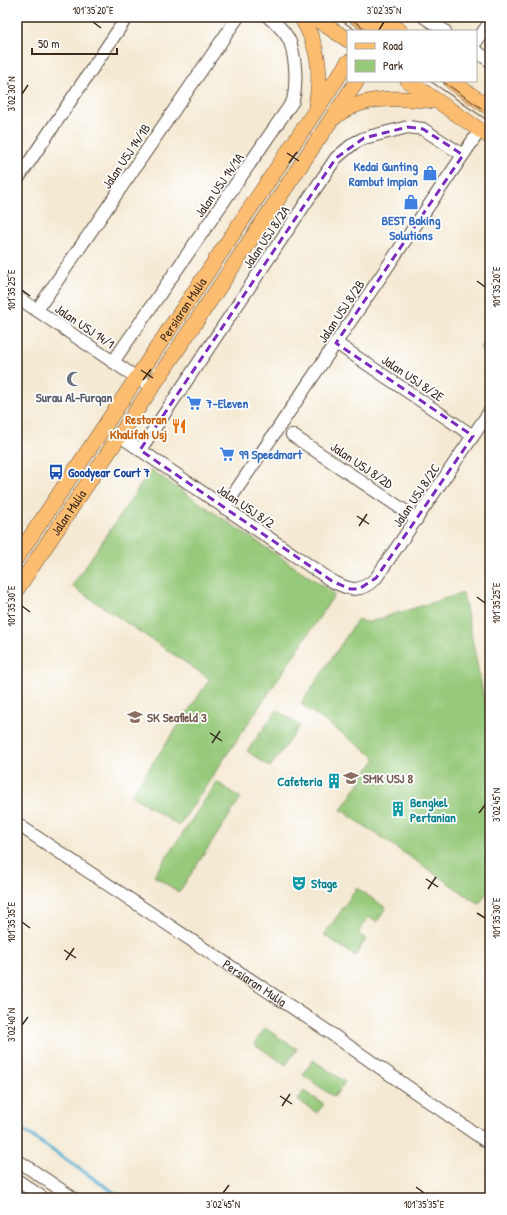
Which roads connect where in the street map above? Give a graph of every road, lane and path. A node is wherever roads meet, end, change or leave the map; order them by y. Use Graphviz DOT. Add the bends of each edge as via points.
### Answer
graph roads {
  1 [pos="126,17"];
  2 [pos="238,17"];
  3 [pos="268,17"];
  4 [pos="301,17"];
  5 [pos="313,17"];
  6 [pos="356,17"];
  7 [pos="424,17"];
  8 [pos="490,22"];
  9 [pos="374,27"];
  10 [pos="394,30"];
  11 [pos="444,30"];
  12 [pos="347,39"];
  13 [pos="477,41"];
  14 [pos="477,53"];
  15 [pos="490,61"];
  16 [pos="347,63"];
  17 [pos="356,82"];
  18 [pos="409,82"];
  19 [pos="452,82"];
  20 [pos="467,82"];
  21 [pos="437,101"];
  22 [pos="490,102"];
  23 [pos="490,108"];
  24 [pos="314,112"];
  25 [pos="327,125"];
  26 [pos="485,134"];
  27 [pos="463,155"];
  28 [pos="17,180"];
  29 [pos="17,297"];
  30 [pos="37,310"];
  31 [pos="336,343"];
  32 [pos="113,362"];
  33 [pos="137,378"];
  34 [pos="153,387"];
  35 [pos="490,411"];
  36 [pos="292,435"];
  37 [pos="120,436"];
  38 [pos="473,436"];
  39 [pos="140,450"];
  40 [pos="224,508"];
  41 [pos="417,519"];
  42 [pos="17,557"];
  43 [pos="17,589"];
  44 [pos="359,589"];
  45 [pos="17,824"];
  46 [pos="490,1144"];
  47 [pos="17,1160"];
  48 [pos="17,1180"];
  49 [pos="43,1198"];
  50 [pos="73,1198"];
  1 -- 28 [label="street"];
  2 -- 30 [label="street, Jalan USJ 14/1B"];
  3 -- 32 [label="street, Jalan USJ 14/1A" via="284,33 291,45 296,89 293,101"];
  4 -- 24 [label="main road" via="310,33 320,68 320,84"];
  5 -- 12 [label="main road"];
  6 -- 9 [label="main road"];
  7 -- 11 [label="street"];
  8 -- 13 [label="street"];
  9 -- 10 [label="main road"];
  14 -- 15 [label="street"];
  16 -- 24 [label="main road, Persiaran Mulia"];
  17 -- 25 [label="main road, Persiaran Mulia"];
  18 -- 21 [label="main road"];
  19 -- 23 [label="main road"];
  20 -- 22 [label="main road"];
  21 -- 25 [label="main road" via="403,98 371,102 340,113"];
  21 -- 26 [label="main road"];
  24 -- 33 [label="main road, Persiaran Mulia"];
  25 -- 34 [label="main road, Persiaran Mulia"];
  26 -- 27 [label="street, Jalan USJ 8/2B"];
  27 -- 31 [label="street, Jalan USJ 8/2B"];
  27 -- 39 [label="street, Jalan USJ 8/2A" via="423,128 408,127 364,138 336,158"];
  29 -- 30 [label="street, Jalan USJ 14/1"];
  30 -- 32 [label="street, Jalan USJ 14/1"];
  31 -- 38 [label="street, Jalan USJ 8/2E"];
  31 -- 40 [label="street, Jalan USJ 8/2B"];
  32 -- 33 [label="street, Jalan USJ 14/1"];
  33 -- 34 [label="street, Jalan USJ 14/1"];
  33 -- 42 [label="main road, Persiaran Mulia"];
  34 -- 37 [label="main road, Persiaran Mulia"];
  35 -- 38 [label="street, Jalan USJ 8/2C"];
  36 -- 41 [label="street, Jalan USJ 8/2D"];
  37 -- 39 [label="street, Jalan USJ 8/2"];
  37 -- 43 [label="main road, Jalan Mulia"];
  38 -- 41 [label="street, Jalan USJ 8/2C"];
  39 -- 40 [label="street, Jalan USJ 8/2"];
  40 -- 44 [label="street, Jalan USJ 8/2" via="332,582 350,590"];
  41 -- 44 [label="street, Jalan USJ 8/2C" via="376,578 368,586"];
  45 -- 46 [label="street, Persiaran Mulia" via="320,1026"];
  47 -- 50 [label="street"];
  48 -- 49 [label="street"];
}
